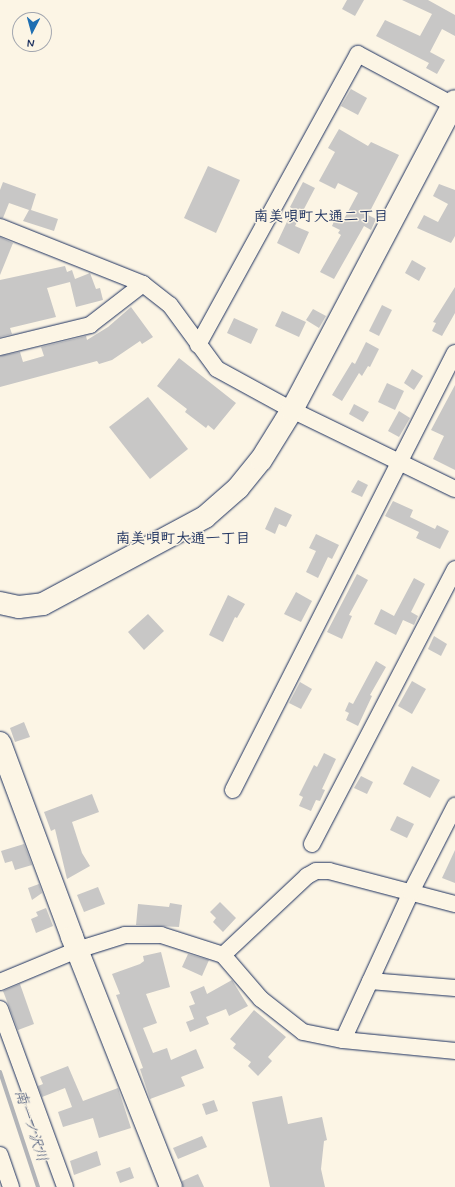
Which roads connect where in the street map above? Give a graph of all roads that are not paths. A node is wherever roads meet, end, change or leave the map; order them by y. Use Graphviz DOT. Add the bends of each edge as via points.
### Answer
graph roads {
  1 [pos="454,104"];
  2 [pos="0,227"];
  3 [pos="143,284"];
  4 [pos="198,345"];
  5 [pos="0,347"];
  6 [pos="455,353"];
  7 [pos="292,410"];
  8 [pos="400,460"];
  9 [pos="455,489"];
  10 [pos="455,569"];
  11 [pos="0,603"];
  12 [pos="0,743"];
  13 [pos="233,790"];
  14 [pos="455,806"];
  15 [pos="312,844"];
  16 [pos="411,892"];
  17 [pos="455,904"];
  18 [pos="77,950"];
  19 [pos="223,955"];
  20 [pos="370,981"];
  21 [pos="0,982"];
  22 [pos="455,988"];
  23 [pos="0,1009"];
  24 [pos="343,1040"];
  25 [pos="455,1051"];
  26 [pos="0,1155"];
  27 [pos="11,1187"];
  28 [pos="66,1187"];
  29 [pos="171,1187"];
  1 -- 4 [label="street" via="358,54"];
  1 -- 7 [label="street"];
  2 -- 3 [label="street"];
  3 -- 4 [label="street" via="170,306"];
  3 -- 5 [label="street" via="90,325"];
  4 -- 7 [label="street" via="217,369"];
  6 -- 8 [label="street"];
  7 -- 8 [label="street"];
  7 -- 11 [label="street" via="261,460 238,488 205,517 44,604 19,607"];
  8 -- 9 [label="street"];
  8 -- 13 [label="street"];
  10 -- 15 [label="street"];
  12 -- 18 [label="street"];
  14 -- 16 [label="street"];
  16 -- 17 [label="street"];
  16 -- 19 [label="street" via="329,871 316,871 307,876"];
  16 -- 20 [label="street"];
  18 -- 19 [label="street" via="125,935 161,935"];
  18 -- 21 [label="street"];
  18 -- 29 [label="street"];
  19 -- 24 [label="street" via="261,1000 303,1032"];
  20 -- 22 [label="street"];
  20 -- 24 [label="street"];
  23 -- 28 [label="street"];
  24 -- 25 [label="street"];
  26 -- 27 [label="street"];
}
